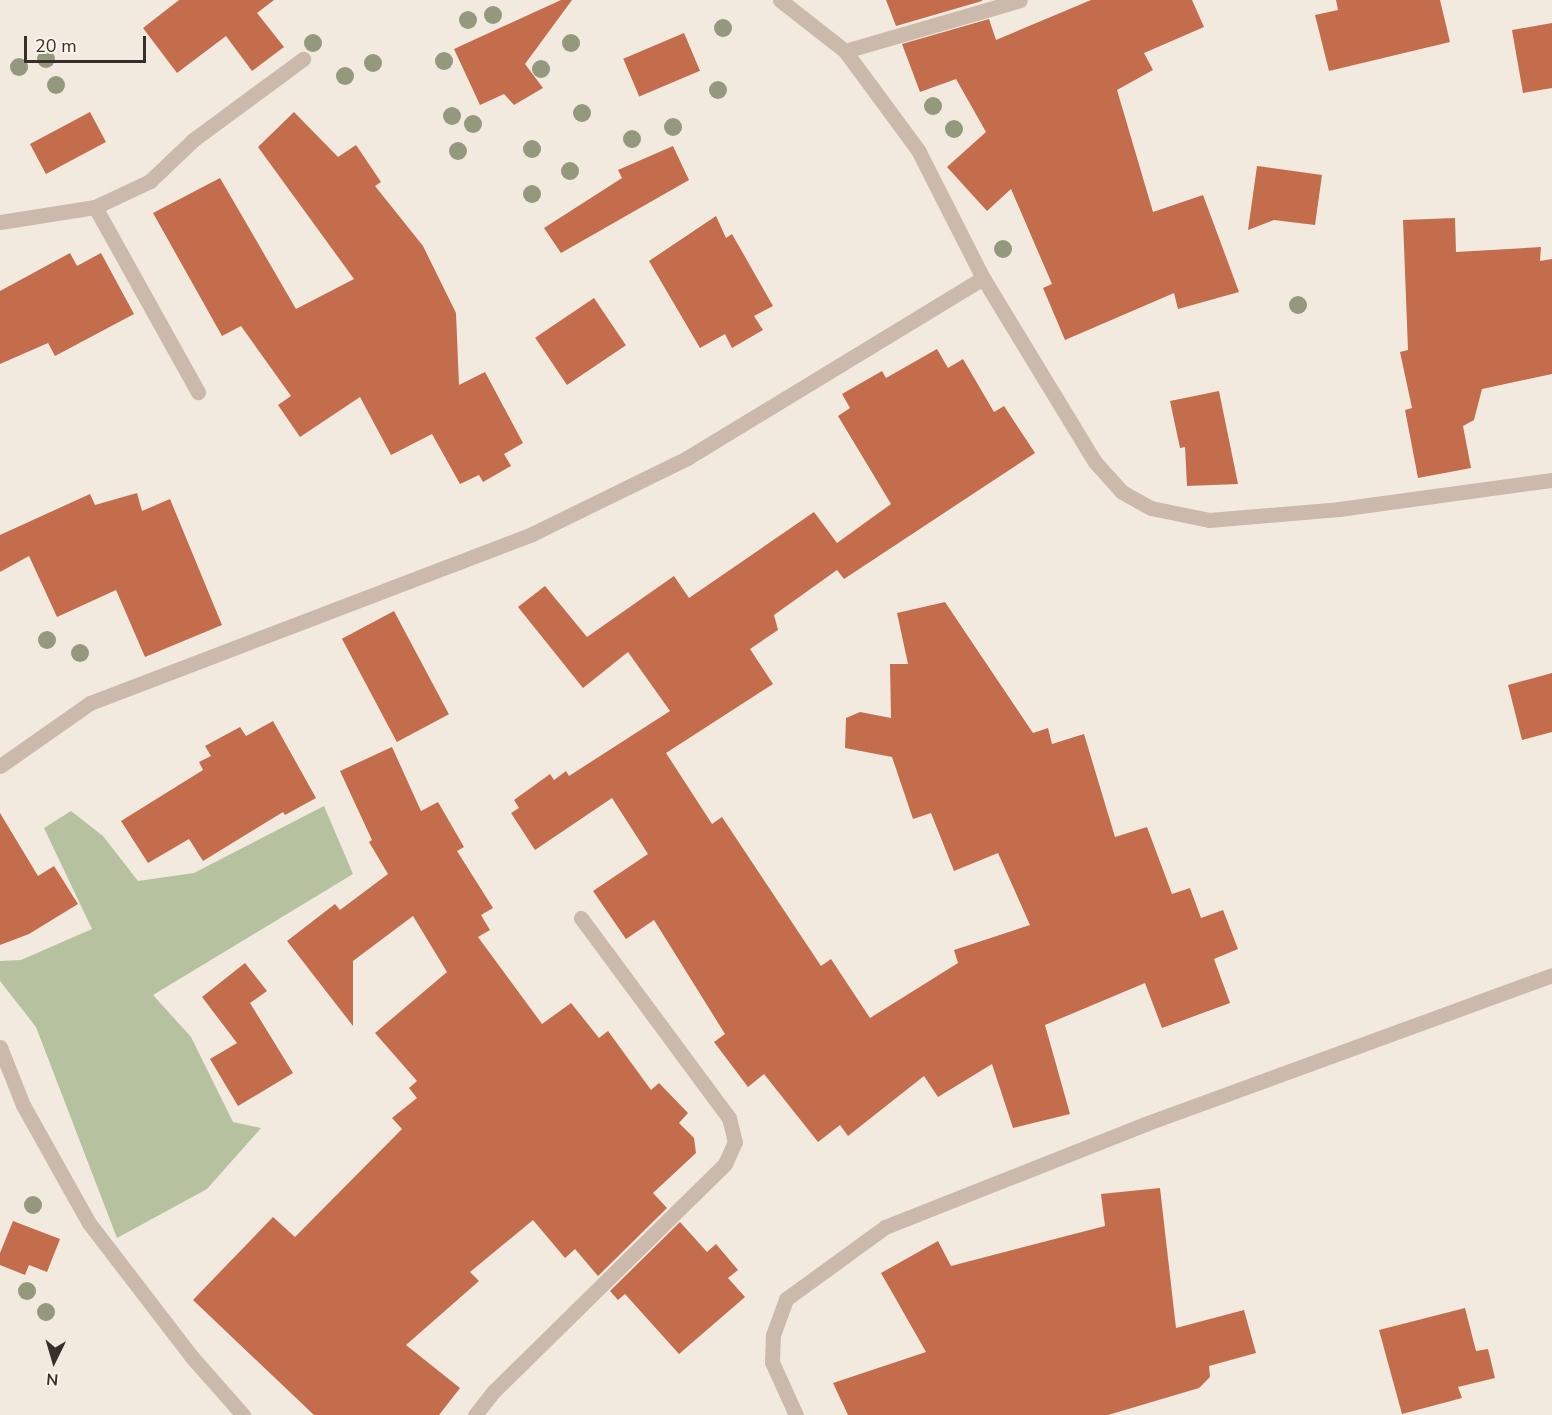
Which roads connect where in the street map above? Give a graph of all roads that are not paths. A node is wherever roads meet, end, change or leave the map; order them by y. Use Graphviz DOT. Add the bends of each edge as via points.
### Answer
graph roads {
  1 [pos="780,0"];
  2 [pos="1020,0"];
  3 [pos="845,51"];
  4 [pos="303,59"];
  5 [pos="95,207"];
  6 [pos="0,222"];
  7 [pos="982,278"];
  8 [pos="198,392"];
  9 [pos="1552,480"];
  10 [pos="0,766"];
  11 [pos="581,918"];
  12 [pos="1552,975"];
  13 [pos="0,1047"];
  14 [pos="243,1415"];
  15 [pos="475,1415"];
  16 [pos="796,1415"];
  1 -- 3 [label="street"];
  2 -- 3 [label="street"];
  3 -- 7 [label="street" via="918,150"];
  4 -- 5 [label="street" via="193,140 150,181"];
  5 -- 6 [label="street"];
  5 -- 8 [label="street"];
  7 -- 9 [label="street" via="1095,462 1122,492 1151,508 1209,520 1339,509"];
  7 -- 10 [label="street" via="687,458 532,534 90,703"];
  11 -- 15 [label="street" via="729,1118 735,1142 725,1164 494,1391"];
  12 -- 16 [label="street" via="1145,1124 885,1227 786,1299 773,1335 772,1362"];
  13 -- 14 [label="street" via="23,1105 89,1223 190,1356"];
}
